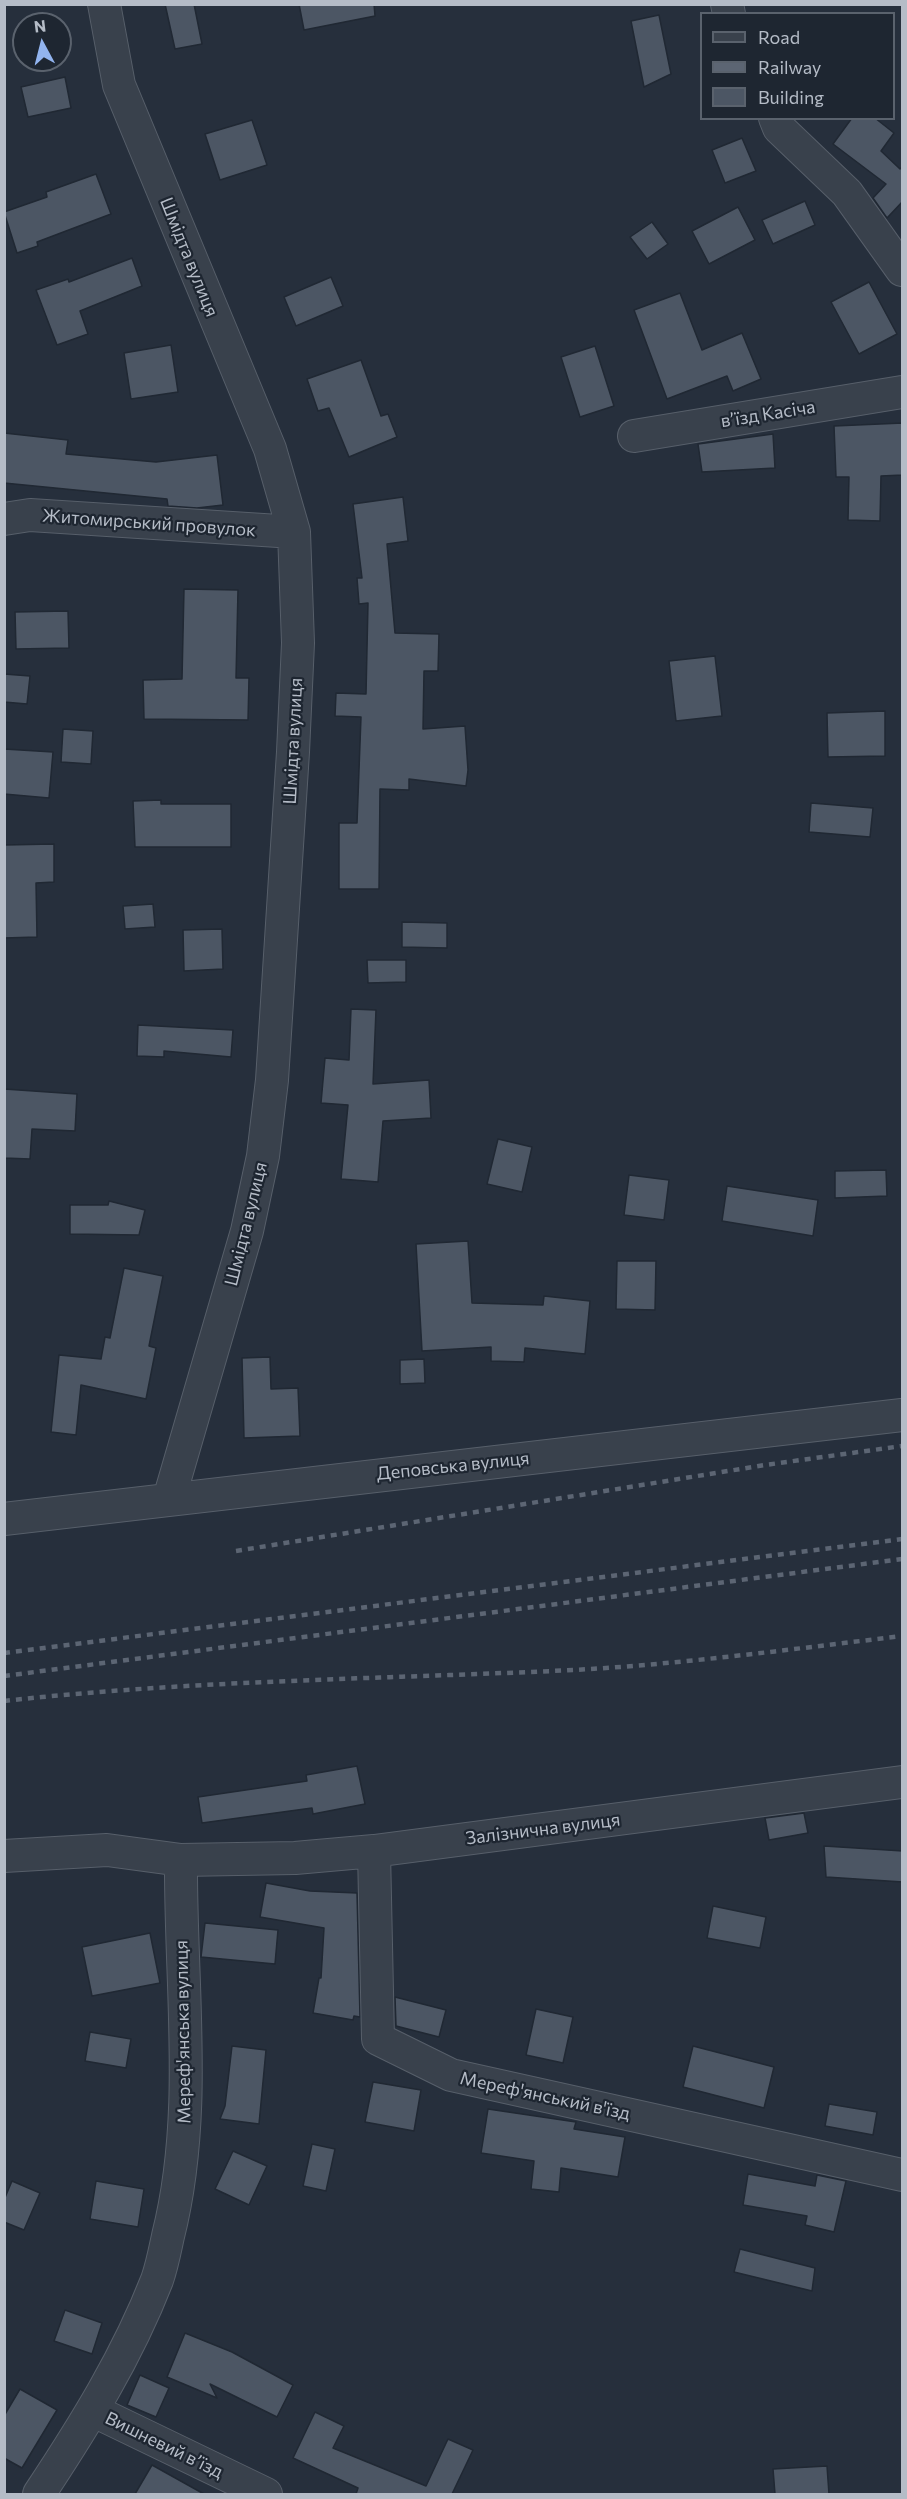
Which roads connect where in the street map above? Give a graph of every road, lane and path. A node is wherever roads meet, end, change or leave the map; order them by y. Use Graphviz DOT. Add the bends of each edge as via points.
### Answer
graph roads {
  1 [pos="104,4"];
  2 [pos="776,120"];
  3 [pos="903,270"];
  4 [pos="903,392"];
  5 [pos="634,436"];
  6 [pos="4,519"];
  7 [pos="294,532"];
  8 [pos="903,1415"];
  9 [pos="169,1498"];
  10 [pos="4,1519"];
  11 [pos="903,1782"];
  12 [pos="374,1851"];
  13 [pos="4,1856"];
  14 [pos="182,1860"];
  15 [pos="903,2175"];
  16 [pos="94,2411"];
  17 [pos="39,2494"];
  18 [pos="266,2494"];
  1 -- 7 [label="street, Шмідта вулиця" via="119,86 270,449"];
  2 -- 3 [label="street" via="779,128 847,193"];
  4 -- 5 [label="street, в’їзд Касіча"];
  6 -- 7 [label="street, Житомирський провулок" via="30,515"];
  7 -- 9 [label="street, Шмідта вулиця" via="298,643 293,752 272,1080 263,1156 247,1231"];
  8 -- 9 [label="street, Деповська вулиця"];
  9 -- 10 [label="street, Деповська вулиця"];
  11 -- 12 [label="street, Залізнична вулиця"];
  12 -- 14 [label="street, Залізнична вулиця" via="295,1858"];
  12 -- 15 [label="street, Мереф'янський в'їзд" via="378,2039 451,2075"];
  13 -- 14 [label="street, Залізнична вулиця" via="107,1851"];
  14 -- 16 [label="street, Мереф'янська вулиця" via="186,2102 174,2214 158,2278"];
  16 -- 17 [label="street, Мереф'янська вулиця"];
  16 -- 18 [label="street, Вишневий в’їзд"];
}
